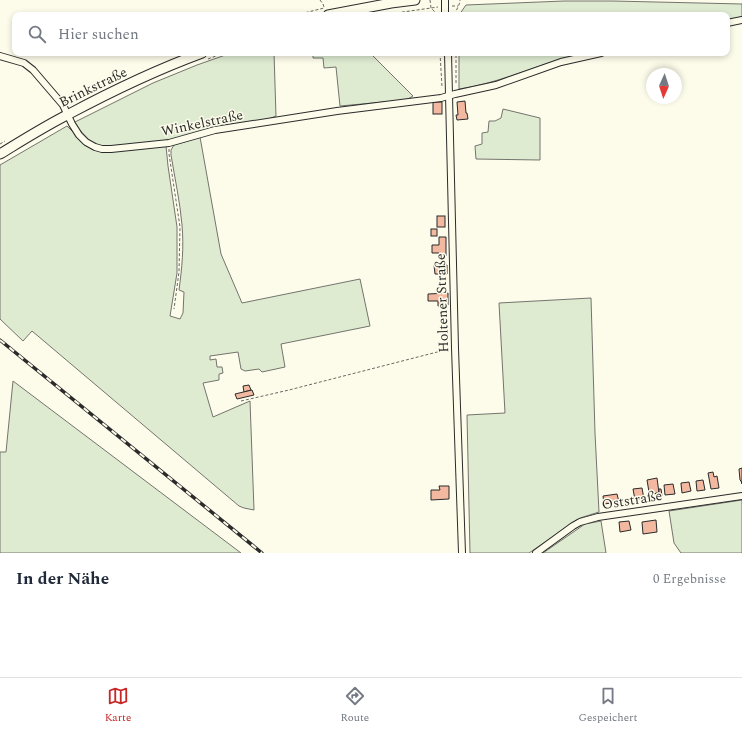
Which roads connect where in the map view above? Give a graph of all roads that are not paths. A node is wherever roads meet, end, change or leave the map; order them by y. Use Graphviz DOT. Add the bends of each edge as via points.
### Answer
graph roads {
  1 [pos="415,0"];
  2 [pos="326,11"];
  3 [pos="742,20"];
  4 [pos="730,22"];
  5 [pos="0,56"];
  6 [pos="204,56"];
  7 [pos="448,56"];
  8 [pos="587,56"];
  9 [pos="448,96"];
  10 [pos="68,114"];
  11 [pos="0,154"];
  12 [pos="742,496"];
  13 [pos="462,553"];
  14 [pos="536,553"];
  1 -- 2 [label="main road"];
  3 -- 4 [label="street"];
  5 -- 10 [label="street, Winkelstraße" via="29,66"];
  6 -- 10 [label="main road, Brinkstraße" via="176,63"];
  7 -- 9 [label="street, Holtener Straße"];
  8 -- 9 [label="street, Winkelstraße" via="561,62 496,86"];
  9 -- 10 [label="street, Winkelstraße" via="215,130 169,143 111,149 94,147 86,142 72,124"];
  9 -- 13 [label="street, Holtener Straße"];
  10 -- 11 [label="main road, Brinkstraße"];
  12 -- 14 [label="street, Oststraße" via="587,520 573,526"];
}
